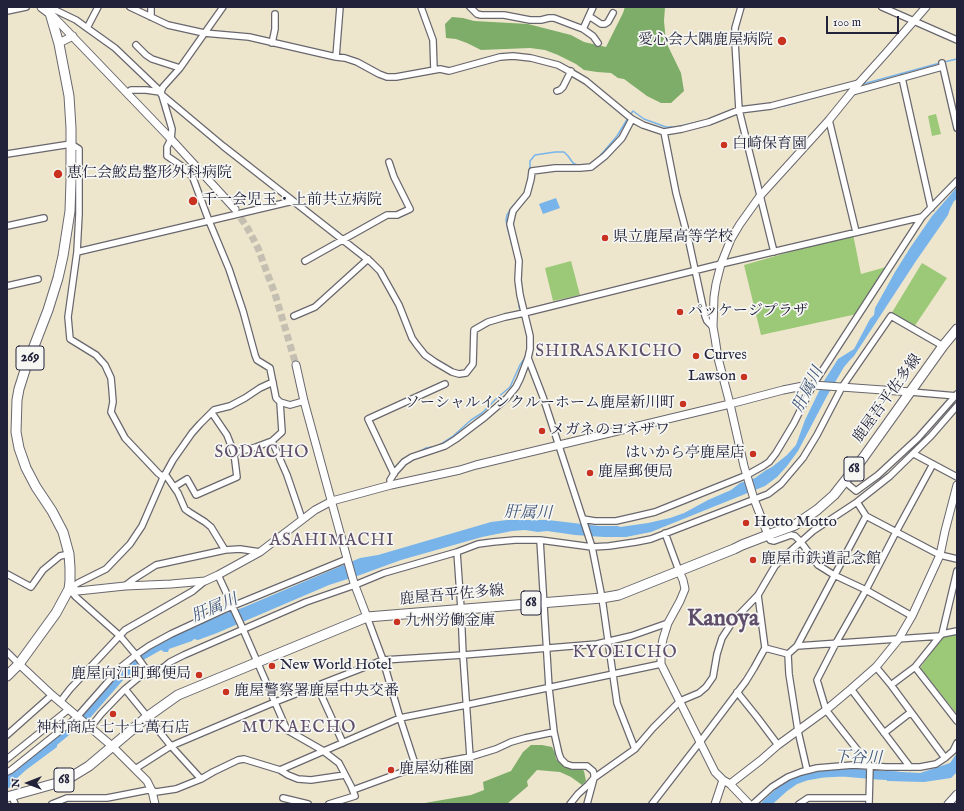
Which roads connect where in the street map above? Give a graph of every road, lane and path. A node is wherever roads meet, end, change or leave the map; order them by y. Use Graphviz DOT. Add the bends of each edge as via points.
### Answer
graph roads {
  1 [pos="26,7"];
  2 [pos="42,7"];
  3 [pos="98,7"];
  4 [pos="130,7"];
  5 [pos="151,7"];
  6 [pos="223,7"];
  7 [pos="340,7"];
  8 [pos="421,7"];
  9 [pos="470,7"];
  10 [pos="593,7"];
  11 [pos="741,7"];
  12 [pos="882,7"];
  13 [pos="926,7"];
  14 [pos="50,9"];
  15 [pos="7,11"];
  16 [pos="613,13"];
  17 [pos="275,14"];
  18 [pos="589,16"];
  19 [pos="151,17"];
  20 [pos="913,21"];
  21 [pos="87,28"];
  22 [pos="583,29"];
  23 [pos="204,33"];
  24 [pos="73,36"];
  25 [pos="957,40"];
  26 [pos="272,43"];
  27 [pos="59,44"];
  28 [pos="598,44"];
  29 [pos="136,45"];
  30 [pos="336,57"];
  31 [pos="180,68"];
  32 [pos="434,70"];
  33 [pos="571,71"];
  34 [pos="902,78"];
  35 [pos="859,83"];
  36 [pos="557,91"];
  37 [pos="851,92"];
  38 [pos="127,93"];
  39 [pos="161,93"];
  40 [pos="739,110"];
  41 [pos="632,119"];
  42 [pos="828,120"];
  43 [pos="956,121"];
  44 [pos="957,128"];
  45 [pos="664,132"];
  46 [pos="172,139"];
  47 [pos="71,144"];
  48 [pos="7,154"];
  49 [pos="389,162"];
  50 [pos="957,180"];
  51 [pos="760,196"];
  52 [pos="293,201"];
  53 [pos="931,208"];
  54 [pos="235,209"];
  55 [pos="922,217"];
  56 [pos="44,218"];
  57 [pos="209,221"];
  58 [pos="7,226"];
  59 [pos="856,232"];
  60 [pos="343,240"];
  61 [pos="77,252"];
  62 [pos="774,252"];
  63 [pos="368,259"];
  64 [pos="305,261"];
  65 [pos="721,264"];
  66 [pos="695,270"];
  67 [pos="38,279"];
  68 [pos="7,286"];
  69 [pos="703,306"];
  70 [pos="714,306"];
  71 [pos="524,313"];
  72 [pos="294,316"];
  73 [pos="713,327"];
  74 [pos="957,329"];
  75 [pos="943,346"];
  76 [pos="528,358"];
  77 [pos="296,365"];
  78 [pos="273,382"];
  79 [pos="445,384"];
  80 [pos="815,386"];
  81 [pos="842,387"];
  82 [pos="911,392"];
  83 [pos="957,395"];
  84 [pos="304,401"];
  85 [pos="280,402"];
  86 [pos="730,404"];
  87 [pos="957,406"];
  88 [pos="212,413"];
  89 [pos="272,441"];
  90 [pos="560,445"];
  91 [pos="234,453"];
  92 [pos="914,454"];
  93 [pos="933,464"];
  94 [pos="394,474"];
  95 [pos="164,475"];
  96 [pos="746,475"];
  97 [pos="957,476"];
  98 [pos="844,481"];
  99 [pos="391,485"];
  100 [pos="957,485"];
  101 [pos="174,487"];
  102 [pos="754,500"];
  103 [pos="332,501"];
  104 [pos="858,502"];
  105 [pos="866,516"];
  106 [pos="302,519"];
  107 [pos="584,520"];
  108 [pos="896,532"];
  109 [pos="665,534"];
  110 [pos="768,535"];
  111 [pos="540,540"];
  112 [pos="800,541"];
  113 [pos="592,545"];
  114 [pos="225,550"];
  115 [pos="260,552"];
  116 [pos="456,552"];
  117 [pos="69,554"];
  118 [pos="940,555"];
  119 [pos="957,559"];
  120 [pos="348,560"];
  121 [pos="957,570"];
  122 [pos="679,571"];
  123 [pos="7,574"];
  124 [pos="218,575"];
  125 [pos="834,575"];
  126 [pos="205,581"];
  127 [pos="355,584"];
  128 [pos="125,586"];
  129 [pos="69,590"];
  130 [pos="866,590"];
  131 [pos="758,595"];
  132 [pos="602,598"];
  133 [pos="544,602"];
  134 [pos="233,607"];
  135 [pos="461,609"];
  136 [pos="912,616"];
  137 [pos="367,617"];
  138 [pos="668,623"];
  139 [pos="243,628"];
  140 [pos="957,631"];
  141 [pos="941,635"];
  142 [pos="120,636"];
  143 [pos="898,640"];
  144 [pos="609,642"];
  145 [pos="836,643"];
  146 [pos="797,646"];
  147 [pos="547,648"];
  148 [pos="765,648"];
  149 [pos="7,652"];
  150 [pos="788,654"];
  151 [pos="463,655"];
  152 [pos="137,656"];
  153 [pos="383,660"];
  154 [pos="258,663"];
  155 [pos="19,664"];
  156 [pos="661,664"];
  157 [pos="876,667"];
  158 [pos="915,667"];
  159 [pos="148,672"];
  160 [pos="614,674"];
  161 [pos="7,676"];
  162 [pos="892,685"];
  163 [pos="317,686"];
  164 [pos="549,688"];
  165 [pos="125,689"];
  166 [pos="851,689"];
  167 [pos="737,692"];
  168 [pos="52,696"];
  169 [pos="680,701"];
  170 [pos="60,702"];
  171 [pos="275,702"];
  172 [pos="466,705"];
  173 [pos="69,709"];
  174 [pos="826,710"];
  175 [pos="911,712"];
  176 [pos="147,716"];
  177 [pos="77,717"];
  178 [pos="400,718"];
  179 [pos="957,721"];
  180 [pos="90,728"];
  181 [pos="798,731"];
  182 [pos="554,732"];
  183 [pos="884,733"];
  184 [pos="7,735"];
  185 [pos="700,742"];
  186 [pos="343,743"];
  187 [pos="957,743"];
  188 [pos="778,745"];
  189 [pos="112,746"];
  190 [pos="172,746"];
  191 [pos="635,749"];
  192 [pos="324,751"];
  193 [pos="470,757"];
  194 [pos="945,758"];
  195 [pos="7,759"];
  196 [pos="870,766"];
  197 [pos="416,767"];
  198 [pos="910,767"];
  199 [pos="135,769"];
  200 [pos="280,770"];
  201 [pos="807,770"];
  202 [pos="7,772"];
  203 [pos="345,775"];
  204 [pos="594,778"];
  205 [pos="201,779"];
  206 [pos="726,782"];
  207 [pos="352,790"];
  208 [pos="152,791"];
  209 [pos="957,794"];
  210 [pos="283,798"];
  211 [pos="11,799"];
  212 [pos="819,801"];
  213 [pos="869,801"];
  214 [pos="52,804"];
  215 [pos="155,804"];
  216 [pos="308,804"];
  217 [pos="329,804"];
  218 [pos="570,804"];
  219 [pos="587,804"];
  220 [pos="652,804"];
  221 [pos="715,804"];
  222 [pos="749,804"];
  223 [pos="753,804"];
  224 [pos="799,804"];
  225 [pos="948,804"];
  1 -- 15 [label="street"];
  2 -- 14 [label="main road"];
  3 -- 21 [label="street"];
  4 -- 19 [label="street"];
  5 -- 19 [label="street"];
  6 -- 23 [label="street"];
  7 -- 30 [label="street"];
  8 -- 32 [label="street" via="432,40"];
  9 -- 22 [label="street" via="481,15 504,15 530,20 554,18"];
  10 -- 18 [label="street"];
  11 -- 40 [label="street" via="735,28"];
  12 -- 20 [label="street"];
  13 -- 20 [label="street"];
  14 -- 21 [label="street" via="76,20"];
  14 -- 24 [label="street"];
  14 -- 27 [label="main road, 269"];
  16 -- 18 [label="street" via="604,24"];
  17 -- 26 [label="street"];
  18 -- 22 [label="street"];
  19 -- 23 [label="street" via="168,25"];
  20 -- 25 [label="street"];
  20 -- 35 [label="street"];
  21 -- 39 [label="street" via="115,48"];
  22 -- 28 [label="street" via="593,36"];
  23 -- 26 [label="street" via="249,37"];
  23 -- 31 [label="street"];
  24 -- 27 [label="street"];
  24 -- 38 [label="street"];
  26 -- 30 [label="street"];
  27 -- 47 [label="main road, 269" via="69,96"];
  29 -- 31 [label="street" via="146,55"];
  30 -- 32 [label="street" via="358,62 387,76 396,77"];
  31 -- 39 [label="street" via="163,87"];
  32 -- 33 [label="street" via="449,71 513,56 531,58"];
  33 -- 36 [label="street" via="563,87"];
  33 -- 41 [label="street"];
  34 -- 37 [label="street"];
  34 -- 43 [label="street" via="942,65"];
  34 -- 53 [label="street"];
  35 -- 37 [label="street"];
  35 -- 40 [label="street" via="771,106"];
  37 -- 42 [label="street"];
  38 -- 39 [label="street" via="131,90 146,90"];
  38 -- 46 [label="street"];
  39 -- 46 [label="street" via="172,129"];
  39 -- 52 [label="street"];
  40 -- 45 [label="street" via="682,130"];
  40 -- 51 [label="street"];
  41 -- 45 [label="street"];
  41 -- 71 [label="street" via="622,138 591,167 532,171 527,194 513,211 510,224 519,261 518,280"];
  42 -- 51 [label="street"];
  42 -- 59 [label="street"];
  43 -- 44 [label="street"];
  45 -- 66 [label="street"];
  46 -- 54 [label="street"];
  46 -- 57 [label="street" via="167,147 167,156 186,169 192,178"];
  47 -- 48 [label="street"];
  47 -- 61 [label="street" via="79,150"];
  47 -- 117 [label="main road, 269" via="70,210 63,256 48,310 19,389 16,413 17,438 26,468 64,532"];
  49 -- 60 [label="street" via="410,209 397,215 387,215"];
  50 -- 53 [label="street"];
  51 -- 62 [label="street"];
  51 -- 65 [label="street" via="740,224"];
  52 -- 57 [label="street"];
  52 -- 60 [label="street"];
  53 -- 55 [label="street"];
  55 -- 59 [label="street"];
  55 -- 80 [label="street"];
  56 -- 58 [label="street"];
  57 -- 61 [label="street"];
  57 -- 78 [label="street" via="244,312 254,355 270,368"];
  59 -- 62 [label="street"];
  60 -- 63 [label="street"];
  60 -- 64 [label="street"];
  61 -- 95 [label="street" via="68,317 70,339 96,355 105,365 111,378 111,412 125,438 158,473"];
  62 -- 65 [label="street"];
  63 -- 71 [label="street" via="380,271 417,345 425,355 452,372 466,373 473,364 474,330 488,322"];
  63 -- 72 [label="street" via="315,307"];
  65 -- 66 [label="street"];
  65 -- 70 [label="street"];
  66 -- 69 [label="street"];
  66 -- 71 [label="street"];
  67 -- 68 [label="street"];
  69 -- 70 [label="street"];
  69 -- 73 [label="street" via="707,321"];
  70 -- 73 [label="street"];
  71 -- 76 [label="street" via="530,336"];
  73 -- 86 [label="street"];
  74 -- 75 [label="main road, 鹿屋吾平佐多線 / 68"];
  75 -- 81 [label="street" via="891,316"];
  75 -- 82 [label="main road, 鹿屋吾平佐多線 / 68"];
  76 -- 90 [label="street"];
  76 -- 94 [label="street" via="516,387 507,398 456,439 445,446 412,457"];
  77 -- 84 [label="street"];
  78 -- 85 [label="street" via="276,398"];
  78 -- 88 [label="street"];
  79 -- 94 [label="street" via="368,419"];
  80 -- 81 [label="street"];
  80 -- 86 [label="street" via="783,390"];
  80 -- 96 [label="street" via="776,453 769,462"];
  81 -- 82 [label="street"];
  81 -- 102 [label="street" via="803,458 781,484"];
  82 -- 83 [label="street"];
  82 -- 98 [label="main road, 鹿屋吾平佐多線 / 68"];
  83 -- 98 [label="street" via="918,438 878,475 856,491"];
  84 -- 85 [label="street" via="290,405"];
  84 -- 103 [label="street"];
  85 -- 89 [label="street" via="282,432"];
  86 -- 90 [label="street"];
  86 -- 96 [label="street"];
  87 -- 92 [label="street"];
  88 -- 91 [label="street" via="227,435"];
  88 -- 95 [label="street" via="192,433"];
  89 -- 91 [label="street"];
  89 -- 106 [label="street" via="287,474"];
  90 -- 99 [label="street"];
  90 -- 107 [label="street"];
  91 -- 101 [label="street" via="237,477 196,495 187,479"];
  92 -- 93 [label="street"];
  92 -- 104 [label="street"];
  93 -- 97 [label="street"];
  93 -- 108 [label="street"];
  94 -- 99 [label="street" via="390,480"];
  95 -- 101 [label="street"];
  95 -- 129 [label="street" via="142,526 130,544 106,569"];
  96 -- 102 [label="street"];
  96 -- 107 [label="street" via="638,516 606,521"];
  98 -- 110 [label="main road, 鹿屋吾平佐多線 / 68" via="818,510 795,525"];
  99 -- 103 [label="street"];
  100 -- 118 [label="street"];
  101 -- 114 [label="street" via="185,509 211,527"];
  102 -- 109 [label="street"];
  102 -- 110 [label="street"];
  103 -- 106 [label="street"];
  103 -- 120 [label="street"];
  104 -- 105 [label="street"];
  104 -- 112 [label="street"];
  105 -- 108 [label="street"];
  105 -- 125 [label="street"];
  106 -- 115 [label="street"];
  107 -- 113 [label="street"];
  108 -- 118 [label="street"];
  108 -- 130 [label="street"];
  109 -- 113 [label="street" via="623,545"];
  109 -- 122 [label="street"];
  110 -- 112 [label="street" via="770,540 791,535"];
  110 -- 122 [label="main road, 鹿屋吾平佐多線 / 68"];
  111 -- 113 [label="street"];
  111 -- 116 [label="street" via="478,544"];
  111 -- 133 [label="street"];
  112 -- 125 [label="street" via="818,565"];
  112 -- 131 [label="street" via="775,566"];
  113 -- 132 [label="street"];
  114 -- 115 [label="street"];
  114 -- 128 [label="street" via="156,565"];
  115 -- 124 [label="street"];
  116 -- 127 [label="street"];
  116 -- 135 [label="street"];
  117 -- 123 [label="street" via="60,556 43,570 31,587"];
  117 -- 129 [label="main road, 269"];
  118 -- 119 [label="street"];
  118 -- 136 [label="street"];
  120 -- 127 [label="street"];
  120 -- 134 [label="street"];
  121 -- 141 [label="street"];
  122 -- 132 [label="main road, 鹿屋吾平佐多線 / 68" via="619,595"];
  122 -- 138 [label="street" via="685,589"];
  124 -- 126 [label="street"];
  124 -- 134 [label="street"];
  125 -- 130 [label="street"];
  125 -- 146 [label="street"];
  126 -- 128 [label="street"];
  126 -- 142 [label="street" via="193,591 125,630"];
  127 -- 137 [label="street"];
  127 -- 139 [label="street"];
  128 -- 129 [label="street"];
  129 -- 142 [label="street"];
  129 -- 155 [label="main road, 269" via="56,613"];
  130 -- 136 [label="street"];
  130 -- 145 [label="street"];
  131 -- 148 [label="street"];
  131 -- 169 [label="street" via="733,621 722,638 716,654 713,676 706,687"];
  132 -- 133 [label="main road, 鹿屋吾平佐多線 / 68"];
  132 -- 144 [label="street"];
  133 -- 135 [label="main road, 鹿屋吾平佐多線 / 68"];
  133 -- 147 [label="street"];
  134 -- 139 [label="street"];
  134 -- 152 [label="street" via="171,634"];
  135 -- 137 [label="main road, 鹿屋吾平佐多線 / 68"];
  135 -- 151 [label="street"];
  136 -- 143 [label="street"];
  137 -- 153 [label="street"];
  137 -- 154 [label="main road, 鹿屋吾平佐多線 / 68"];
  138 -- 144 [label="street"];
  138 -- 156 [label="street" via="661,650"];
  139 -- 154 [label="street"];
  139 -- 159 [label="street" via="164,667"];
  140 -- 141 [label="street"];
  141 -- 143 [label="street"];
  141 -- 158 [label="street"];
  142 -- 152 [label="street"];
  142 -- 170 [label="street"];
  143 -- 145 [label="street"];
  143 -- 157 [label="street"];
  144 -- 147 [label="street"];
  144 -- 160 [label="street"];
  145 -- 146 [label="street"];
  145 -- 174 [label="street" via="817,680"];
  146 -- 150 [label="street"];
  147 -- 151 [label="street"];
  147 -- 164 [label="street"];
  148 -- 150 [label="street"];
  148 -- 167 [label="street"];
  149 -- 155 [label="street"];
  150 -- 181 [label="street"];
  151 -- 153 [label="street"];
  151 -- 172 [label="street"];
  152 -- 159 [label="street"];
  152 -- 177 [label="street" via="121,667"];
  153 -- 163 [label="street"];
  153 -- 178 [label="street"];
  154 -- 171 [label="street"];
  154 -- 176 [label="main road, 鹿屋吾平佐多線 / 68" via="178,695"];
  155 -- 161 [label="main road, 269"];
  155 -- 168 [label="street"];
  156 -- 160 [label="street"];
  156 -- 169 [label="street"];
  157 -- 162 [label="street"];
  157 -- 166 [label="street"];
  158 -- 162 [label="street"];
  158 -- 179 [label="street"];
  159 -- 165 [label="street"];
  160 -- 164 [label="street"];
  160 -- 191 [label="street" via="617,703"];
  162 -- 175 [label="street"];
  163 -- 171 [label="street"];
  163 -- 186 [label="street"];
  164 -- 172 [label="street"];
  164 -- 182 [label="street"];
  165 -- 176 [label="street"];
  165 -- 180 [label="street"];
  166 -- 174 [label="street"];
  166 -- 183 [label="street"];
  167 -- 185 [label="street"];
  167 -- 188 [label="street"];
  168 -- 170 [label="street"];
  168 -- 184 [label="street"];
  169 -- 185 [label="street"];
  169 -- 191 [label="street"];
  170 -- 173 [label="street"];
  171 -- 190 [label="street"];
  171 -- 192 [label="street" via="287,730"];
  172 -- 178 [label="street"];
  172 -- 193 [label="street"];
  173 -- 177 [label="street"];
  173 -- 195 [label="street"];
  174 -- 181 [label="street"];
  174 -- 196 [label="street"];
  175 -- 183 [label="street"];
  175 -- 194 [label="street"];
  176 -- 189 [label="main road, 鹿屋吾平佐多線 / 68"];
  176 -- 190 [label="street"];
  177 -- 180 [label="street"];
  177 -- 202 [label="street"];
  178 -- 186 [label="street"];
  178 -- 197 [label="street"];
  180 -- 189 [label="street"];
  181 -- 188 [label="street"];
  181 -- 201 [label="street"];
  182 -- 193 [label="street" via="524,738"];
  182 -- 204 [label="street" via="561,759 572,766 591,768"];
  183 -- 198 [label="street"];
  185 -- 206 [label="street" via="715,772"];
  185 -- 220 [label="street"];
  186 -- 192 [label="street"];
  187 -- 194 [label="street"];
  188 -- 206 [label="street" via="762,760"];
  189 -- 199 [label="street"];
  189 -- 211 [label="main road, 鹿屋吾平佐多線 / 68" via="89,766 71,777"];
  190 -- 199 [label="street"];
  190 -- 205 [label="street"];
  191 -- 204 [label="street"];
  192 -- 200 [label="street"];
  192 -- 203 [label="street" via="339,763"];
  193 -- 197 [label="street"];
  194 -- 198 [label="street" via="936,764"];
  196 -- 198 [label="street"];
  196 -- 201 [label="street" via="853,765"];
  196 -- 213 [label="street"];
  197 -- 207 [label="street"];
  199 -- 208 [label="street" via="147,781"];
  200 -- 203 [label="street" via="298,779 311,780"];
  200 -- 205 [label="street" via="238,760"];
  201 -- 223 [label="street" via="788,777 772,787"];
  203 -- 207 [label="street"];
  204 -- 218 [label="street"];
  204 -- 219 [label="street"];
  205 -- 208 [label="street" via="176,789"];
  206 -- 221 [label="street"];
  206 -- 222 [label="street"];
  207 -- 217 [label="street" via="355,796"];
  208 -- 214 [label="street" via="107,798 67,798"];
  208 -- 215 [label="street"];
  209 -- 225 [label="street"];
  210 -- 216 [label="street"];
  212 -- 213 [label="street"];
  212 -- 224 [label="street" via="808,798"];
}
